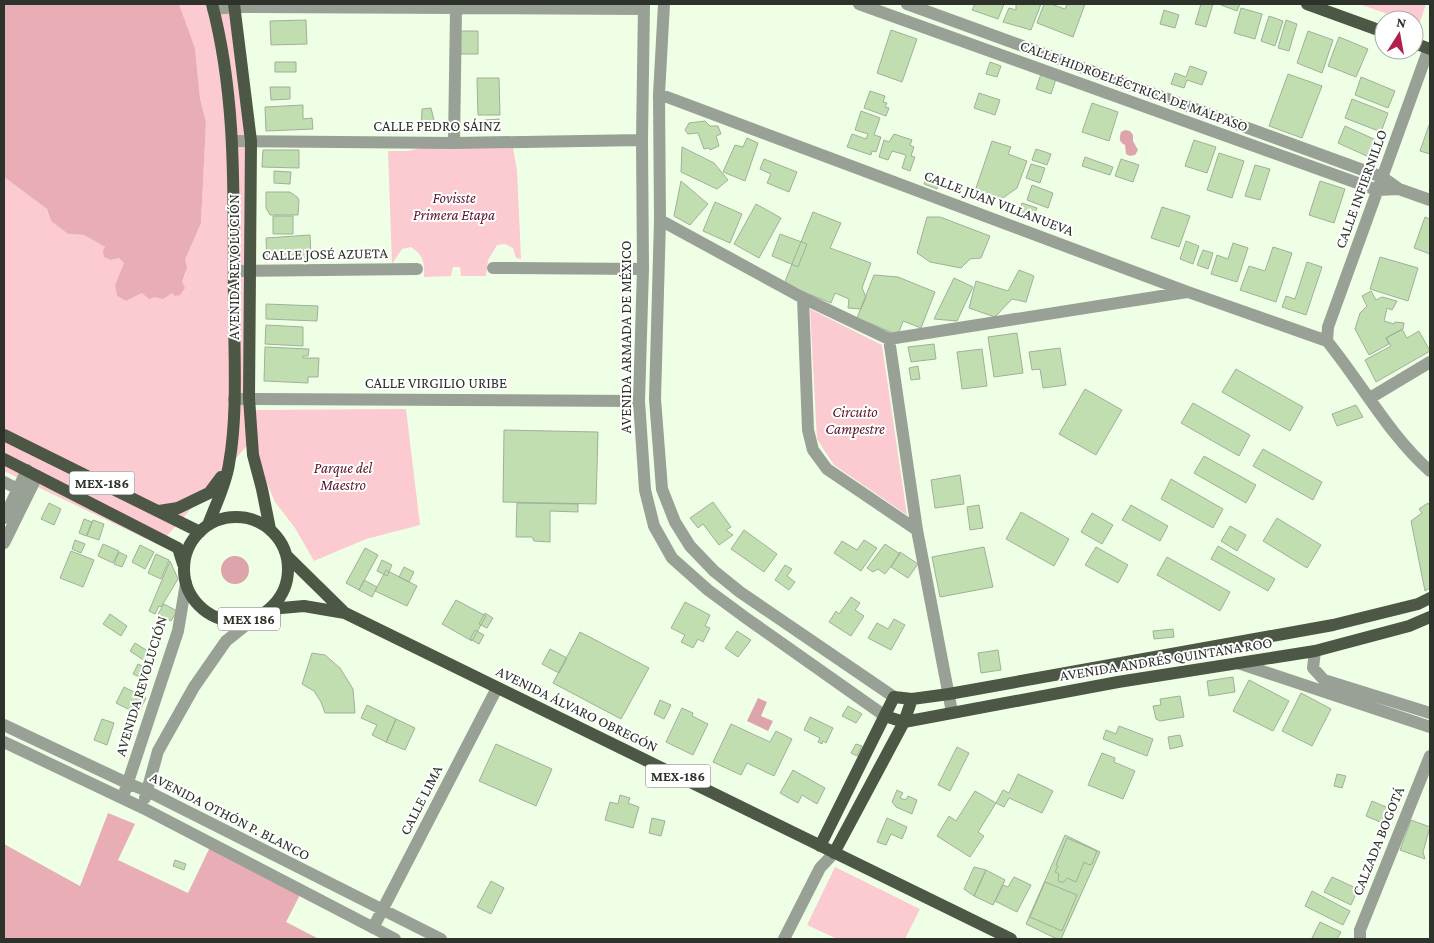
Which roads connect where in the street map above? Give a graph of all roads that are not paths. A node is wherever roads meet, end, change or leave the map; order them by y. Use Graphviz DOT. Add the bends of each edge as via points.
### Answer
graph roads {
  1 [pos="664,4"];
  2 [pos="859,4"];
  3 [pos="907,4"];
  4 [pos="1307,4"];
  5 [pos="235,5"];
  6 [pos="213,6"];
  7 [pos="365,6"];
  8 [pos="510,6"];
  9 [pos="644,6"];
  10 [pos="456,9"];
  11 [pos="1374,28"];
  12 [pos="1430,48"];
  13 [pos="1084,68"];
  14 [pos="1079,84"];
  15 [pos="659,94"];
  16 [pos="642,140"];
  17 [pos="232,141"];
  18 [pos="252,141"];
  19 [pos="454,143"];
  20 [pos="1382,177"];
  21 [pos="1399,189"];
  22 [pos="1377,190"];
  23 [pos="1430,200"];
  24 [pos="660,220"];
  25 [pos="493,268"];
  26 [pos="417,269"];
  27 [pos="643,269"];
  28 [pos="249,271"];
  29 [pos="234,272"];
  30 [pos="1188,292"];
  31 [pos="803,298"];
  32 [pos="889,339"];
  33 [pos="1327,341"];
  34 [pos="1430,362"];
  35 [pos="249,398"];
  36 [pos="1370,398"];
  37 [pos="234,399"];
  38 [pos="639,401"];
  39 [pos="4,436"];
  40 [pos="4,460"];
  41 [pos="229,467"];
  42 [pos="1430,471"];
  43 [pos="32,473"];
  44 [pos="4,482"];
  45 [pos="23,492"];
  46 [pos="159,511"];
  47 [pos="4,518"];
  48 [pos="204,528"];
  49 [pos="270,529"];
  50 [pos="916,530"];
  51 [pos="4,543"];
  52 [pos="287,556"];
  53 [pos="184,568"];
  54 [pos="186,583"];
  55 [pos="1430,598"];
  56 [pos="270,609"];
  57 [pos="344,613"];
  58 [pos="1430,617"];
  59 [pos="255,618"];
  60 [pos="1333,625"];
  61 [pos="1338,645"];
  62 [pos="1316,651"];
  63 [pos="1238,663"];
  64 [pos="1322,685"];
  65 [pos="497,688"];
  66 [pos="950,694"];
  67 [pos="894,697"];
  68 [pos="912,699"];
  69 [pos="952,712"];
  70 [pos="1430,713"];
  71 [pos="885,716"];
  72 [pos="904,722"];
  73 [pos="4,725"];
  74 [pos="1430,727"];
  75 [pos="4,742"];
  76 [pos="1430,756"];
  77 [pos="127,783"];
  78 [pos="147,791"];
  79 [pos="123,798"];
  80 [pos="143,808"];
  81 [pos="820,846"];
  82 [pos="834,853"];
  83 [pos="820,868"];
  84 [pos="382,910"];
  85 [pos="372,928"];
  86 [pos="395,939"];
  87 [pos="441,939"];
  88 [pos="784,939"];
  89 [pos="1011,939"];
  90 [pos="1360,939"];
  1 -- 15 [label="street, AVENIDA ARMADA DE MÉXICO"];
  2 -- 14 [label="street, CALLE HIDROELÉCTRICA DE MALPASO"];
  3 -- 13 [label="street, CALLE HIDROELÉCTRICA DE MALPASO"];
  4 -- 11 [label="main road"];
  5 -- 6 [label="street"];
  5 -- 7 [label="street"];
  5 -- 18 [label="main road, AVENIDA REVOLUCIÓN"];
  6 -- 17 [label="main road, AVENIDA REVOLUCIÓN" via="228,81"];
  7 -- 10 [label="street"];
  8 -- 9 [label="street"];
  8 -- 10 [label="street"];
  9 -- 16 [label="street, AVENIDA ARMADA DE MÉXICO"];
  10 -- 19 [label="street"];
  12 -- 20 [label="street, CALLE INFIERNILLO"];
  13 -- 14 [label="street"];
  13 -- 20 [label="street, CALLE HIDROELÉCTRICA DE MALPASO"];
  14 -- 22 [label="street, CALLE HIDROELÉCTRICA DE MALPASO"];
  15 -- 24 [label="street, AVENIDA ARMADA DE MÉXICO"];
  15 -- 30 [label="street, CALLE JUAN VILLANUEVA"];
  16 -- 19 [label="street, CALLE PEDRO SÁINZ"];
  16 -- 27 [label="street, AVENIDA ARMADA DE MÉXICO"];
  17 -- 18 [label="street, CALLE PEDRO SÁINZ"];
  17 -- 29 [label="main road, AVENIDA REVOLUCIÓN"];
  18 -- 19 [label="street, CALLE PEDRO SÁINZ"];
  18 -- 28 [label="main road, AVENIDA REVOLUCIÓN"];
  20 -- 21 [label="street, CALLE HIDROELÉCTRICA DE MALPASO"];
  20 -- 22 [label="street, CALLE INFIERNILLO"];
  21 -- 22 [label="street, CALLE HIDROELÉCTRICA DE MALPASO"];
  21 -- 23 [label="street, CALLE HIDROELÉCTRICA DE MALPASO"];
  22 -- 33 [label="street, CALLE INFIERNILLO" via="1328,327"];
  24 -- 31 [label="street"];
  24 -- 67 [label="street, AVENIDA ARMADA DE MÉXICO" via="655,399 662,489 675,522 690,546 740,592"];
  25 -- 27 [label="street"];
  26 -- 28 [label="street, CALLE JOSÉ AZUETA"];
  27 -- 38 [label="street, AVENIDA ARMADA DE MÉXICO"];
  28 -- 29 [label="street, CALLE JOSÉ AZUETA"];
  28 -- 35 [label="main road, AVENIDA REVOLUCIÓN"];
  29 -- 37 [label="main road, AVENIDA REVOLUCIÓN"];
  30 -- 32 [label="street"];
  30 -- 33 [label="street, CALLE JUAN VILLANUEVA"];
  31 -- 32 [label="street"];
  31 -- 50 [label="street" via="808,430 813,450 827,469"];
  32 -- 50 [label="street"];
  33 -- 36 [label="street"];
  34 -- 36 [label="street"];
  35 -- 37 [label="street, CALLE VIRGILIO URIBE"];
  35 -- 38 [label="street, CALLE VIRGILIO URIBE"];
  35 -- 49 [label="main road, AVENIDA REVOLUCIÓN" via="253,455"];
  36 -- 42 [label="street" via="1390,428"];
  37 -- 41 [label="main road, AVENIDA REVOLUCIÓN"];
  38 -- 71 [label="street, AVENIDA ARMADA DE MÉXICO" via="645,490 654,526 672,558 708,590"];
  39 -- 46 [label="main road, MEX-186"];
  40 -- 43 [label="main road, AVENIDA ÁLVARO OBREGÓN / MEX-186"];
  41 -- 46 [label="main road" via="210,493 178,508"];
  41 -- 48 [label="main road, AVENIDA REVOLUCIÓN"];
  43 -- 45 [label="street"];
  43 -- 53 [label="main road, AVENIDA ÁLVARO OBREGÓN / MEX-186" via="178,548"];
  44 -- 45 [label="street"];
  45 -- 47 [label="street"];
  45 -- 51 [label="street"];
  46 -- 48 [label="main road, MEX-186"];
  48 -- 49 [label="main road" via="223,519 240,517"];
  48 -- 53 [label="main road, AVENIDA ÁLVARO OBREGÓN / MEX 186" via="191,542"];
  49 -- 52 [label="main road, AVENIDA ÁLVARO OBREGÓN"];
  50 -- 66 [label="street"];
  52 -- 56 [label="main road, AVENIDA ÁLVARO OBREGÓN / MEX 186" via="289,571 286,585"];
  52 -- 57 [label="main road, AVENIDA ÁLVARO OBREGÓN / MEX-186"];
  53 -- 54 [label="main road, AVENIDA ÁLVARO OBREGÓN / MEX 186"];
  54 -- 59 [label="main road, AVENIDA ÁLVARO OBREGÓN / MEX 186" via="193,599 205,611 221,619"];
  54 -- 77 [label="street, AVENIDA REVOLUCIÓN" via="178,631"];
  55 -- 60 [label="main road, AVENIDA ANDRÉS QUINTANA ROO" via="1418,604"];
  56 -- 57 [label="main road, AVENIDA ÁLVARO OBREGÓN / MEX-186" via="304,606"];
  56 -- 59 [label="main road, AVENIDA ÁLVARO OBREGÓN / MEX 186"];
  57 -- 65 [label="main road, AVENIDA ÁLVARO OBREGÓN / MEX-186"];
  58 -- 61 [label="main road, AVENIDA ANDRÉS QUINTANA ROO"];
  59 -- 78 [label="street" via="226,641 194,687 158,751"];
  60 -- 61 [label="main road"];
  60 -- 66 [label="main road, AVENIDA ANDRÉS QUINTANA ROO"];
  61 -- 62 [label="main road, AVENIDA ANDRÉS QUINTANA ROO"];
  62 -- 63 [label="main road, AVENIDA ANDRÉS QUINTANA ROO"];
  62 -- 64 [label="street" via="1312,668"];
  63 -- 64 [label="street"];
  63 -- 69 [label="main road, AVENIDA ANDRÉS QUINTANA ROO"];
  64 -- 70 [label="street"];
  64 -- 74 [label="street"];
  65 -- 81 [label="main road, AVENIDA ÁLVARO OBREGÓN / MEX-186"];
  65 -- 84 [label="street, CALLE LIMA"];
  66 -- 68 [label="main road, AVENIDA ANDRÉS QUINTANA ROO"];
  66 -- 69 [label="street"];
  67 -- 68 [label="main road, AVENIDA ANDRÉS QUINTANA ROO"];
  67 -- 71 [label="main road"];
  68 -- 72 [label="main road"];
  69 -- 72 [label="main road, AVENIDA ANDRÉS QUINTANA ROO"];
  71 -- 72 [label="main road, AVENIDA ARMADA DE MÉXICO"];
  71 -- 81 [label="main road"];
  72 -- 82 [label="main road"];
  73 -- 77 [label="street, AVENIDA OTHÓN P. BLANCO"];
  75 -- 79 [label="street"];
  76 -- 90 [label="street, CALZADA BOGOTÁ" via="1360,930"];
  77 -- 78 [label="street, AVENIDA OTHÓN P. BLANCO"];
  77 -- 79 [label="street, AVENIDA REVOLUCIÓN"];
  78 -- 80 [label="street"];
  78 -- 84 [label="street, AVENIDA OTHÓN P. BLANCO"];
  79 -- 80 [label="street"];
  80 -- 85 [label="street"];
  81 -- 82 [label="main road, AVENIDA ÁLVARO OBREGÓN / MEX-186"];
  81 -- 83 [label="street"];
  82 -- 83 [label="street"];
  82 -- 89 [label="main road, AVENIDA ÁLVARO OBREGÓN / MEX-186"];
  83 -- 88 [label="street"];
  84 -- 85 [label="street, CALLE LIMA"];
  84 -- 87 [label="street, AVENIDA OTHÓN P. BLANCO"];
  85 -- 86 [label="street"];
}
